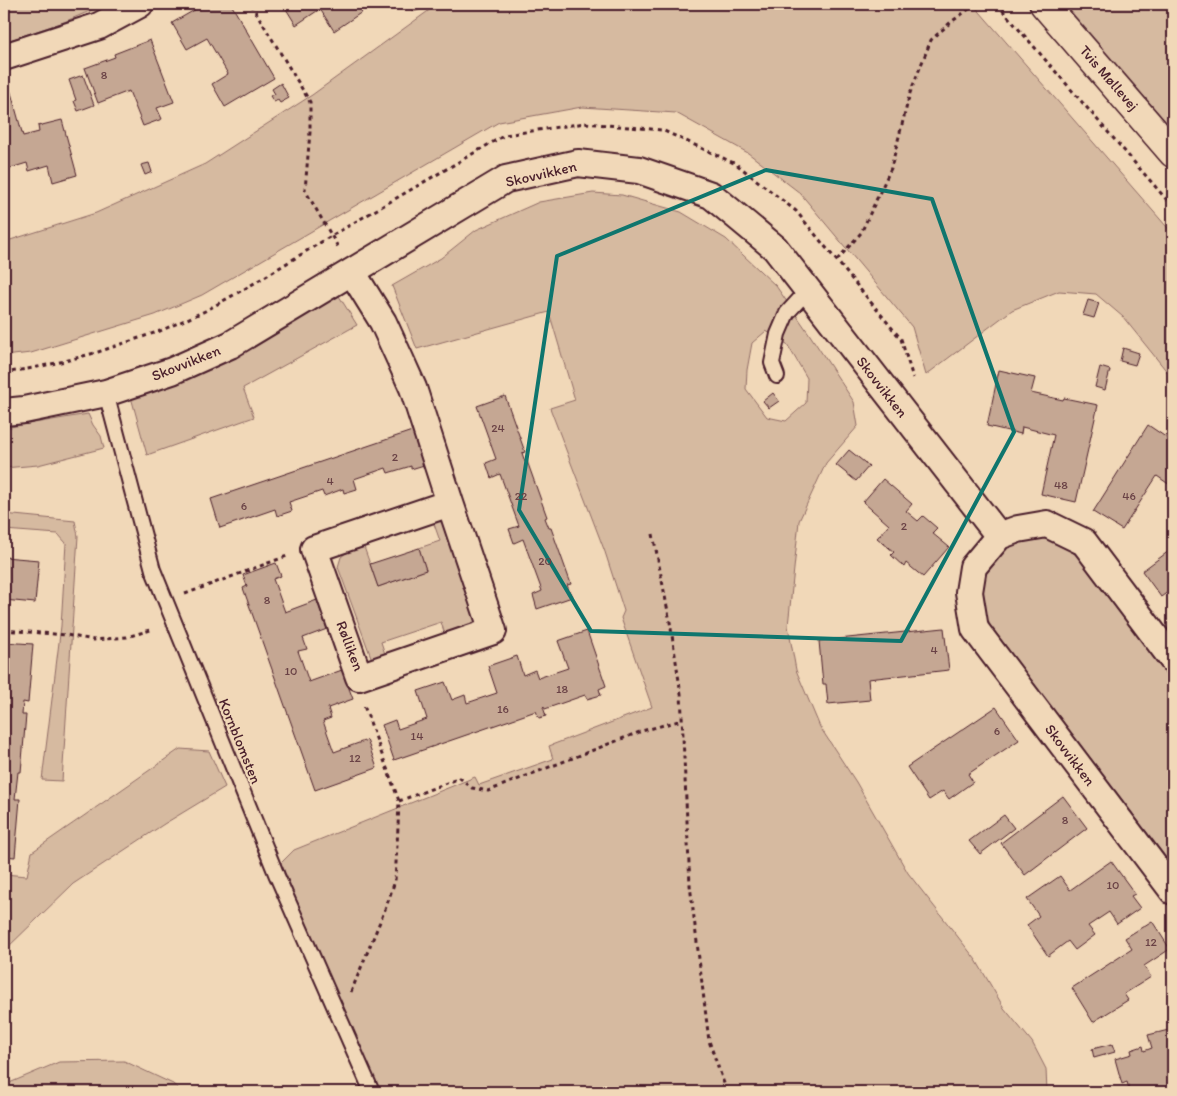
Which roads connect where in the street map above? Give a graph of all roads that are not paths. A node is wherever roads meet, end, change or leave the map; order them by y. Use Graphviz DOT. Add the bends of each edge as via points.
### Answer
graph roads {
  1 [pos="140,4"];
  2 [pos="1044,4"];
  3 [pos="4,57"];
  4 [pos="1173,153"];
  5 [pos="352,272"];
  6 [pos="808,290"];
  7 [pos="777,376"];
  8 [pos="106,393"];
  9 [pos="4,412"];
  10 [pos="450,503"];
  11 [pos="999,536"];
  12 [pos="1173,660"];
  13 [pos="1173,891"];
  14 [pos="372,1092"];
  1 -- 3 [label="street" via="99,26"];
  2 -- 4 [label="street, Tvis Møllevej"];
  5 -- 6 [label="street, Skovvikken" via="506,179 578,164 639,170 711,195 775,248"];
  5 -- 8 [label="street, Skovvikken" via="230,345 172,371"];
  5 -- 10 [label="street, Rølliken" via="383,322 410,381"];
  6 -- 7 [label="lane" via="787,314 778,334 772,363"];
  6 -- 11 [label="street, Skovvikken"];
  8 -- 9 [label="street, Skovvikken"];
  8 -- 14 [label="lane, Kornblomsten" via="153,570 277,876"];
  10 -- 10 [label="street, Rølliken" via="493,631 360,677 314,548"];
  11 -- 12 [label="street" via="1047,524 1084,542"];
  11 -- 13 [label="street, Skovvikken" via="973,566 969,592 976,629"];
}
